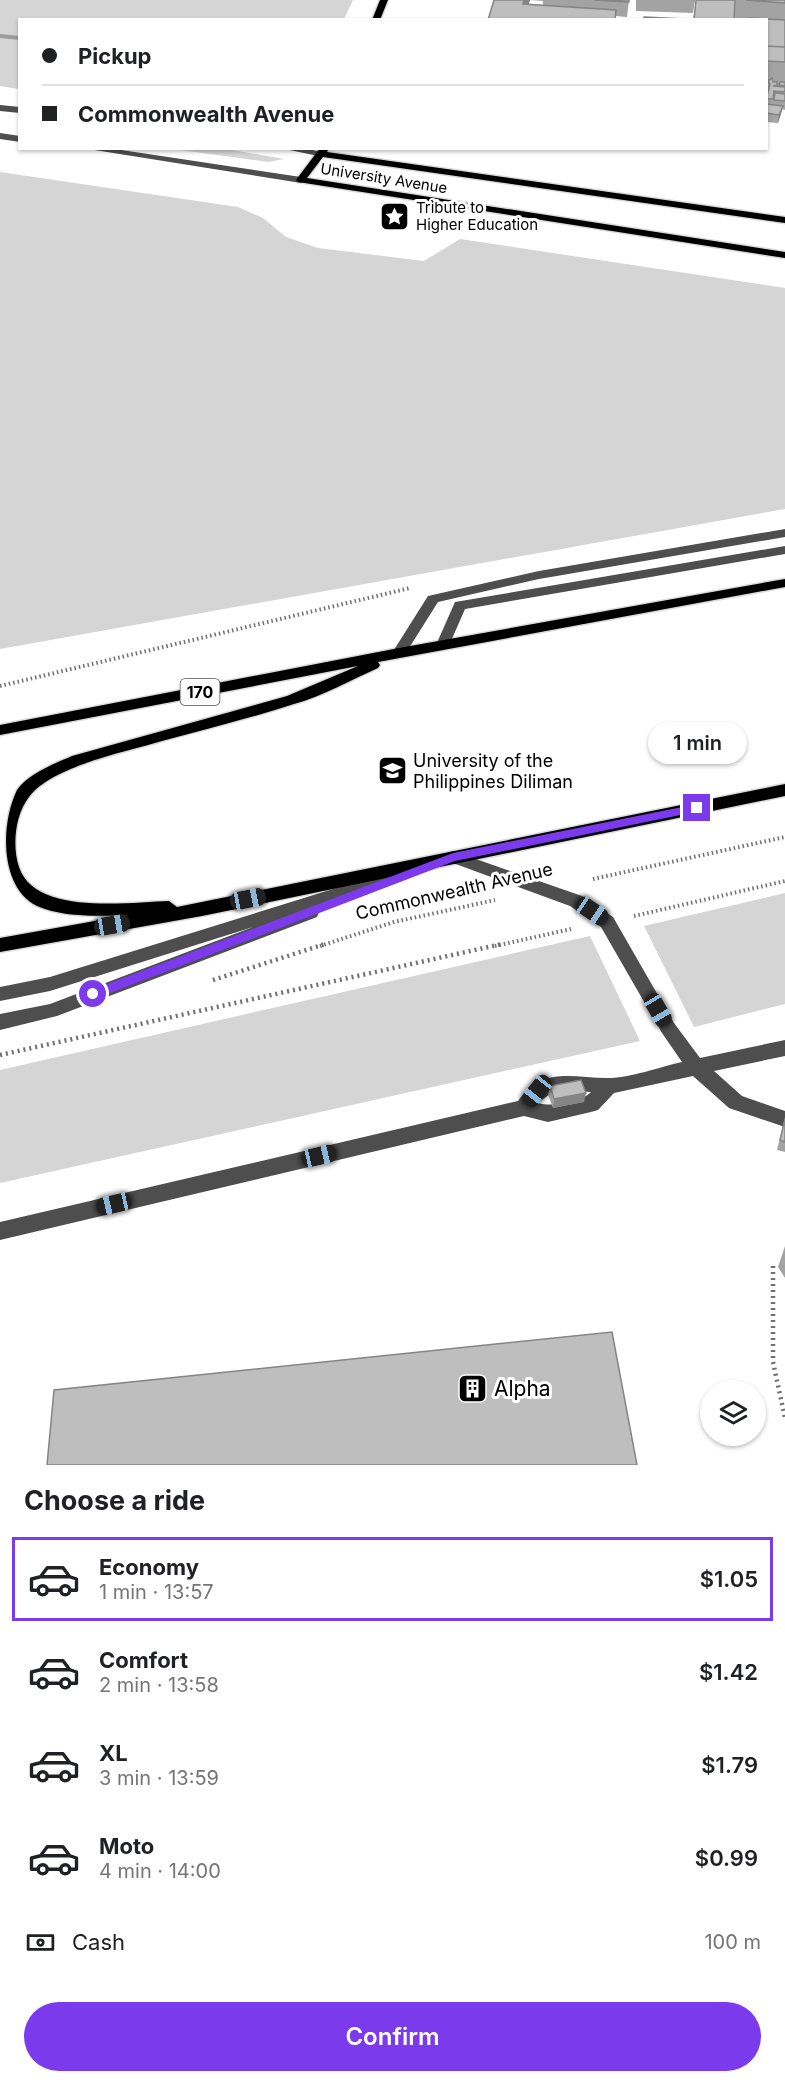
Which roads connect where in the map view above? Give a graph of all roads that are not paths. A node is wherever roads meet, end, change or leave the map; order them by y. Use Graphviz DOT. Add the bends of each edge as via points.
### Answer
graph roads {
  1 [pos="384,0"];
  2 [pos="377,18"];
  3 [pos="0,108"];
  4 [pos="18,110"];
  5 [pos="0,136"];
  6 [pos="18,139"];
  7 [pos="99,150"];
  8 [pos="324,151"];
  9 [pos="301,180"];
  10 [pos="785,220"];
  11 [pos="785,255"];
  12 [pos="785,533"];
  13 [pos="785,550"];
  14 [pos="785,583"];
  15 [pos="443,645"];
  16 [pos="399,653"];
  17 [pos="0,730"];
  18 [pos="785,790"];
  19 [pos="453,857"];
  20 [pos="202,909"];
  21 [pos="0,945"];
  22 [pos="0,994"];
  23 [pos="0,1022"];
  24 [pos="785,1048"];
  25 [pos="696,1067"];
  26 [pos="609,1086"];
  27 [pos="524,1108"];
  28 [pos="785,1119"];
  29 [pos="0,1230"];
  1 -- 2 [label="main road"];
  3 -- 4 [label="street"];
  5 -- 6 [label="street"];
  7 -- 9 [label="street, University Avenue"];
  8 -- 9 [label="main road"];
  8 -- 10 [label="main road, University Avenue"];
  9 -- 11 [label="main road, University Avenue"];
  12 -- 16 [label="street" via="539,575 434,599"];
  13 -- 15 [label="street" via="460,605"];
  14 -- 15 [label="main road, 170"];
  15 -- 16 [label="main road, 170"];
  16 -- 17 [label="main road, 170"];
  16 -- 20 [label="main road" via="292,700 77,760 45,775 10,810 2,832 1,854 6,873 20,891 43,902 72,906"];
  18 -- 19 [label="main road, Commonwealth Avenue"];
  19 -- 20 [label="main road, Commonwealth Avenue"];
  19 -- 22 [label="street" via="50,984"];
  19 -- 23 [label="street" via="51,1011"];
  19 -- 25 [label="street" via="548,889 576,901 607,922 668,1028"];
  20 -- 21 [label="main road, Commonwealth Avenue"];
  24 -- 25 [label="street"];
  25 -- 26 [label="street"];
  25 -- 28 [label="street" via="736,1102"];
  26 -- 27 [label="street" via="591,1104 548,1114"];
  26 -- 27 [label="street" via="580,1081 537,1091"];
  27 -- 29 [label="street"];
}
